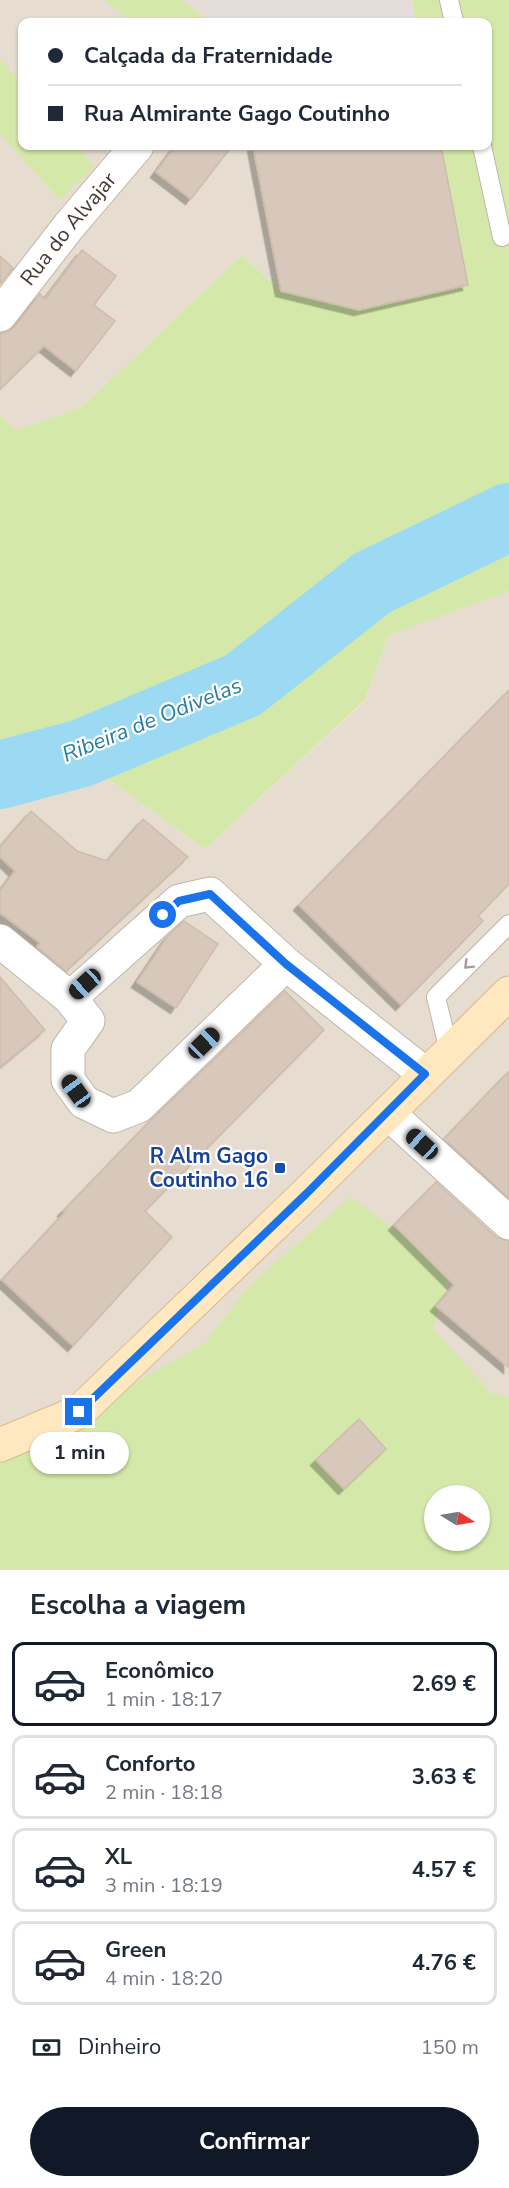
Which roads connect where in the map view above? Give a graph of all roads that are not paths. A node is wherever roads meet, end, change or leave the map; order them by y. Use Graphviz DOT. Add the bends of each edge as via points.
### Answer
graph roads {
  1 [pos="449,0"];
  2 [pos="453,18"];
  3 [pos="134,150"];
  4 [pos="483,150"];
  5 [pos="502,237"];
  6 [pos="0,315"];
  7 [pos="509,924"];
  8 [pos="0,941"];
  9 [pos="286,964"];
  10 [pos="509,993"];
  11 [pos="70,998"];
  12 [pos="449,1051"];
  13 [pos="425,1074"];
  14 [pos="388,1113"];
  15 [pos="509,1222"];
  16 [pos="0,1445"];
  1 -- 2 [label="lane"];
  3 -- 6 [label="street, Rua do Alvajar"];
  4 -- 5 [label="lane"];
  7 -- 12 [label="lane, one-way" via="436,997"];
  8 -- 11 [label="street"];
  9 -- 11 [label="street" via="210,894 179,901"];
  9 -- 11 [label="street" via="139,1106 113,1116 84,1102 68,1080 68,1048 88,1021"];
  9 -- 13 [label="street"];
  10 -- 12 [label="main road"];
  12 -- 13 [label="main road"];
  13 -- 14 [label="main road"];
  14 -- 15 [label="street"];
  14 -- 16 [label="main road" via="79,1412"];
}
